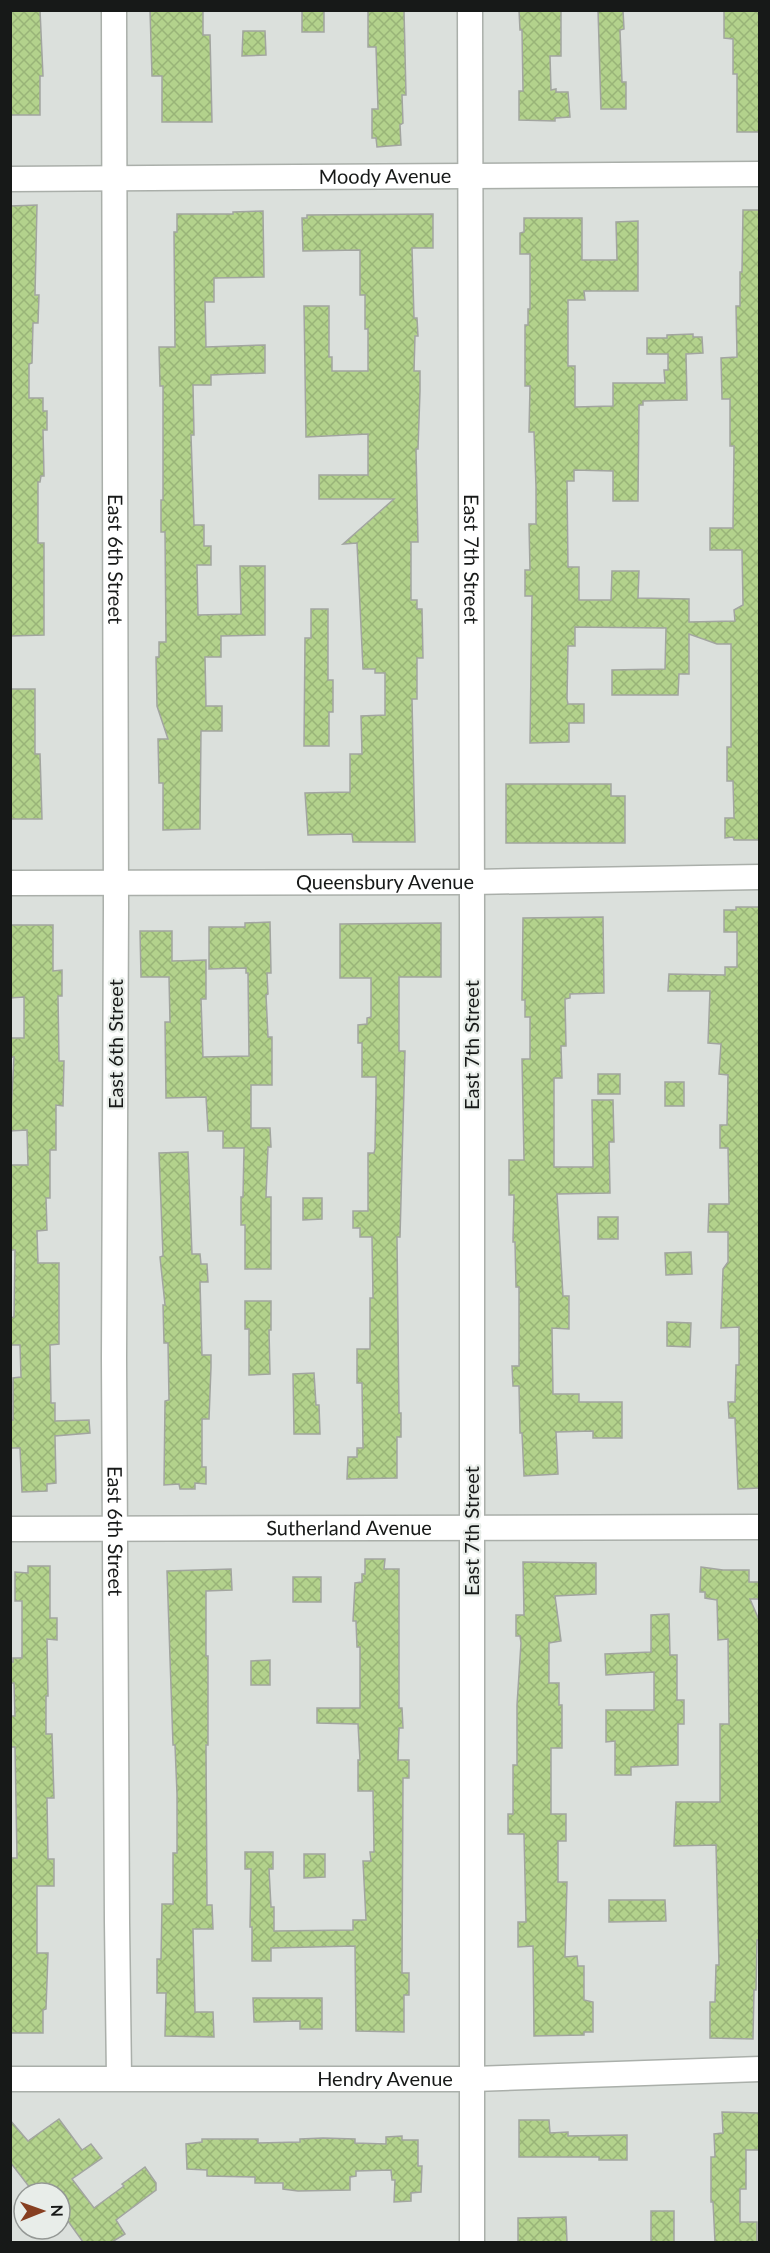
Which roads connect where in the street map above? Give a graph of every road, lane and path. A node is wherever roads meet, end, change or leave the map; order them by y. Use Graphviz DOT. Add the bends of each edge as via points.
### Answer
graph roads {
  1 [pos="114,10"];
  2 [pos="470,10"];
  3 [pos="759,174"];
  4 [pos="470,177"];
  5 [pos="115,178"];
  6 [pos="10,179"];
  7 [pos="759,877"];
  8 [pos="472,882"];
  9 [pos="10,883"];
  10 [pos="116,883"];
  11 [pos="759,1527"];
  12 [pos="472,1528"];
  13 [pos="10,1529"];
  14 [pos="116,1529"];
  15 [pos="759,2069"];
  16 [pos="119,2078"];
  17 [pos="10,2079"];
  18 [pos="473,2079"];
  19 [pos="472,2242"];
  1 -- 5 [label="street, East 6th Street"];
  2 -- 4 [label="street, East 7th Street"];
  3 -- 4 [label="street, Moody Avenue"];
  4 -- 5 [label="street, Moody Avenue"];
  4 -- 8 [label="street, East 7th Street"];
  5 -- 6 [label="street, Moody Avenue"];
  5 -- 10 [label="street, East 6th Street"];
  7 -- 8 [label="street, Queensbury Avenue"];
  8 -- 10 [label="street, Queensbury Avenue"];
  8 -- 12 [label="street, East 7th Street"];
  9 -- 10 [label="street, Queensbury Avenue"];
  10 -- 14 [label="street, East 6th Street"];
  11 -- 12 [label="street, Sutherland Avenue"];
  12 -- 14 [label="street, Sutherland Avenue"];
  12 -- 18 [label="street, East 7th Street"];
  13 -- 14 [label="street, Sutherland Avenue"];
  14 -- 16 [label="street, East 6th Street"];
  15 -- 18 [label="street, Hendry Avenue"];
  16 -- 17 [label="street, Hendry Avenue"];
  16 -- 18 [label="street, Hendry Avenue"];
  18 -- 19 [label="street, East 7th Street"];
}
